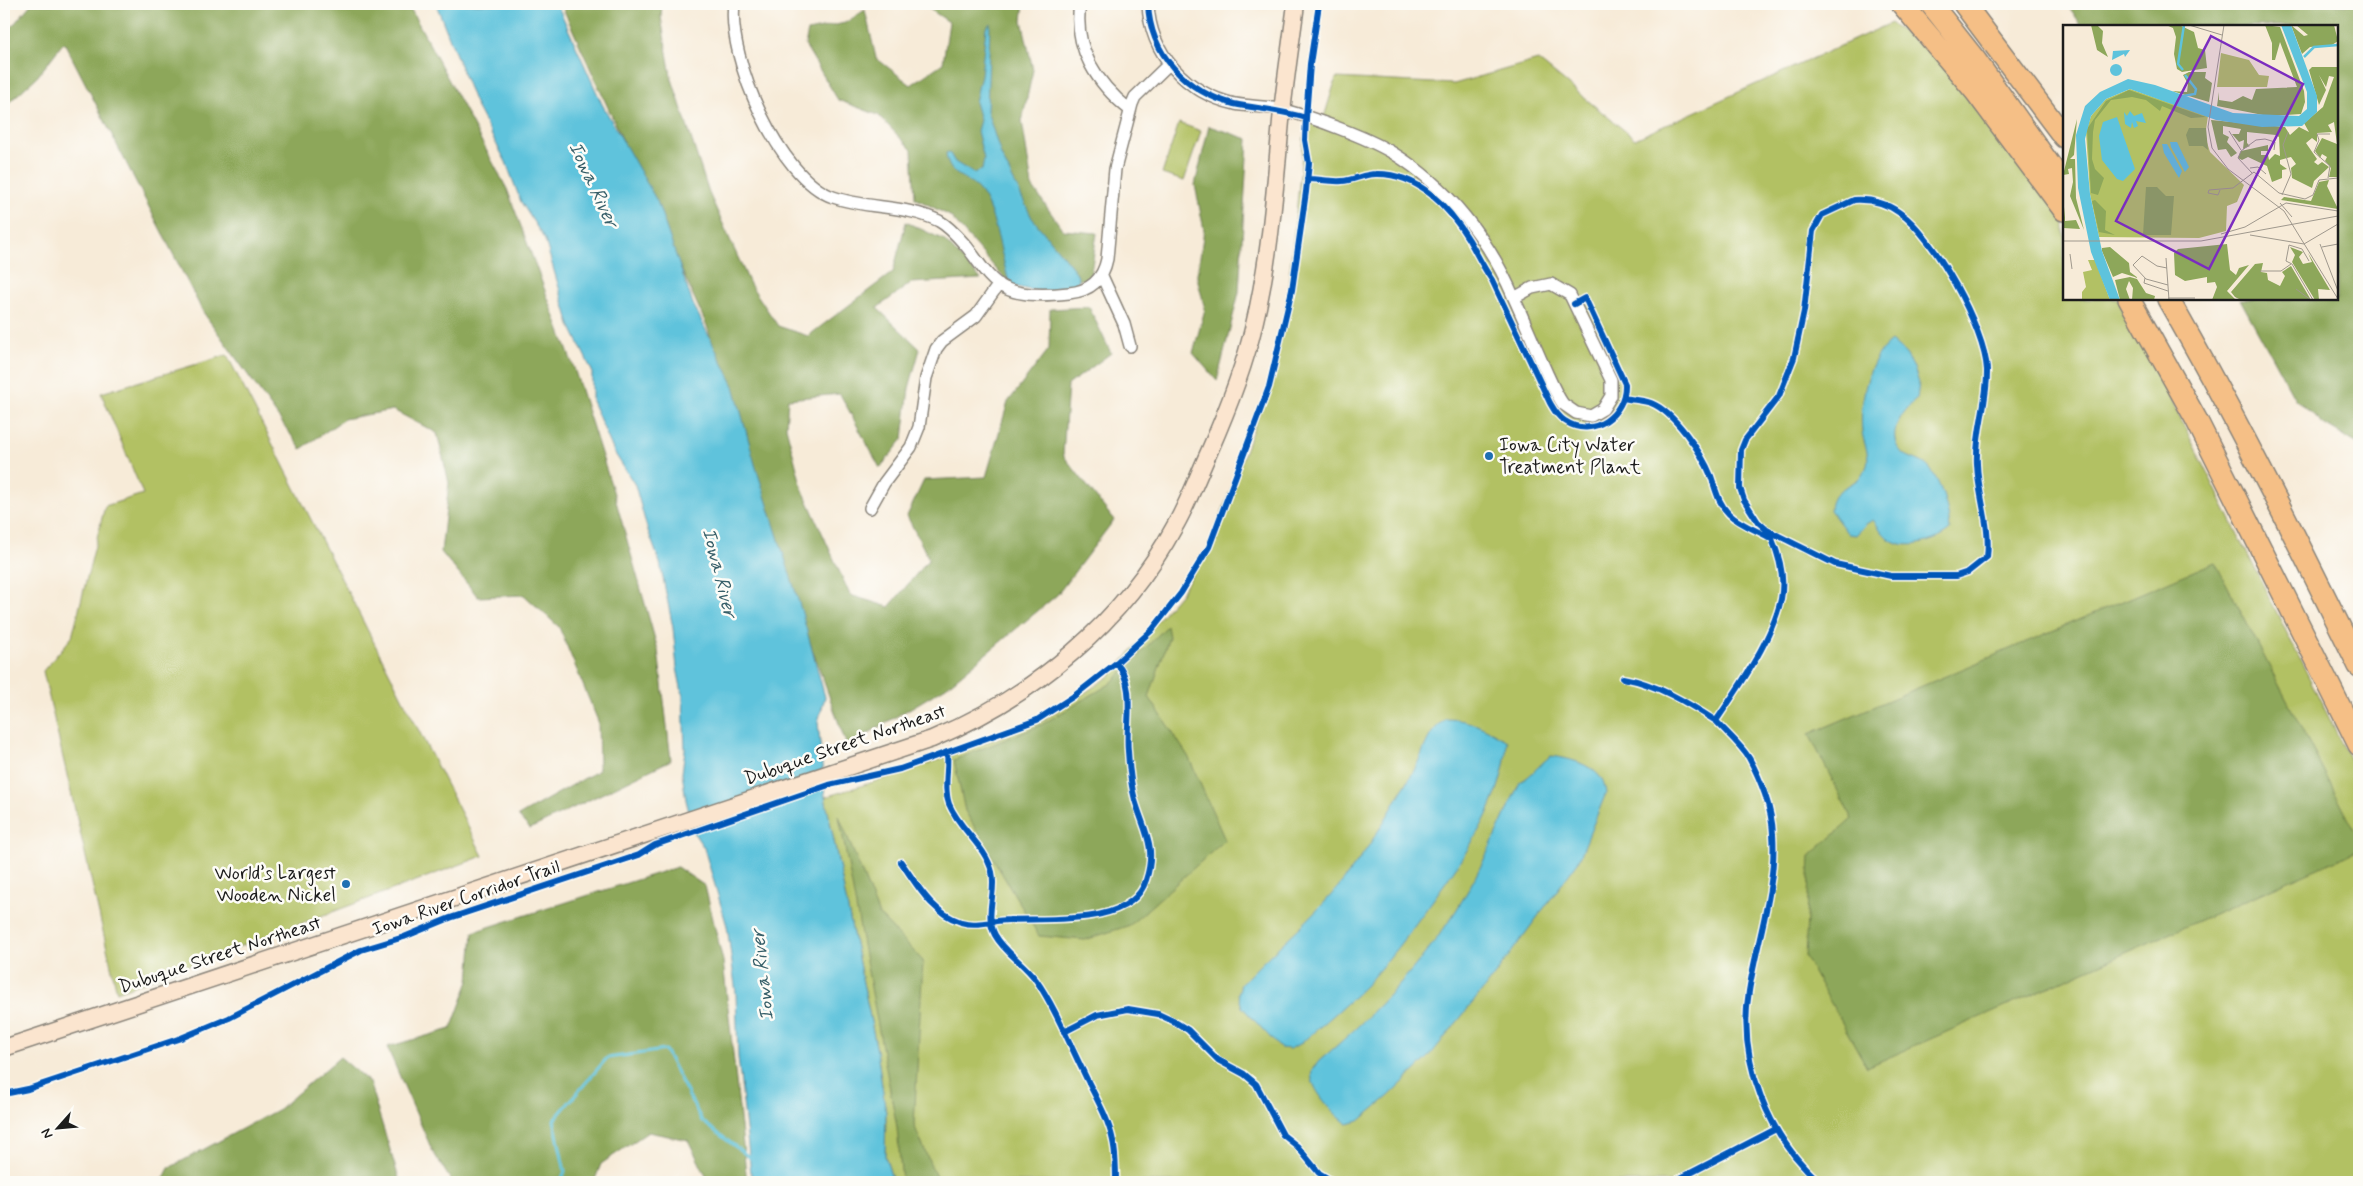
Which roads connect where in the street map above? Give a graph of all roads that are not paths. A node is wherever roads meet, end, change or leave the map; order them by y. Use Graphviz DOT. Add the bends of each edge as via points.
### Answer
graph roads {
  1 [pos="734,4"];
  2 [pos="1080,4"];
  3 [pos="1148,4"];
  4 [pos="1287,4"];
  5 [pos="1296,4"];
  6 [pos="1902,4"];
  7 [pos="1931,4"];
  8 [pos="1964,4"];
  9 [pos="1969,4"];
  10 [pos="2007,60"];
  11 [pos="1169,64"];
  12 [pos="1284,94"];
  13 [pos="1130,110"];
  14 [pos="1282,110"];
  15 [pos="2063,136"];
  16 [pos="2063,184"];
  17 [pos="2063,209"];
  18 [pos="1102,276"];
  19 [pos="999,284"];
  20 [pos="1514,298"];
  21 [pos="2129,300"];
  22 [pos="2169,300"];
  23 [pos="1130,346"];
  24 [pos="870,508"];
  25 [pos="2359,666"];
  26 [pos="2359,745"];
  27 [pos="4,1048"];
  1 -- 19 [label="street" via="737,47 754,101 774,137 802,176 831,197 930,217 942,223"];
  2 -- 13 [label="street" via="1082,40 1090,65 1101,84"];
  3 -- 11 [label="street" via="1152,33"];
  4 -- 12 [label="main road"];
  5 -- 12 [label="main road, Dubuque Street Northeast"];
  6 -- 17 [label="highway" via="1976,92"];
  7 -- 16 [label="highway" via="1976,61"];
  8 -- 10 [label="highway"];
  9 -- 10 [label="highway"];
  10 -- 15 [label="highway"];
  11 -- 13 [label="street" via="1135,97"];
  11 -- 14 [label="street" via="1190,84 1212,96 1236,104"];
  12 -- 14 [label="main road, Dubuque Street Northeast"];
  13 -- 18 [label="street" via="1115,169 1107,258"];
  14 -- 20 [label="street" via="1359,137 1392,152 1424,174 1455,203 1486,243"];
  14 -- 27 [label="main road, Dubuque Street Northeast" via="1274,199 1254,325 1227,409 1177,523 1160,552 1100,628 1029,688 948,732"];
  18 -- 19 [label="street" via="1093,285 1073,293 1032,294 1006,289"];
  18 -- 23 [label="street" via="1124,324"];
  19 -- 24 [label="street" via="976,316 936,349 926,378 919,427 911,447"];
  20 -- 20 [label="street" via="1532,288 1552,284 1570,295 1611,380 1611,396 1603,409 1591,416 1576,413 1563,404"];
  21 -- 26 [label="highway" via="2200,428"];
  22 -- 25 [label="highway" via="2271,488"];
}
